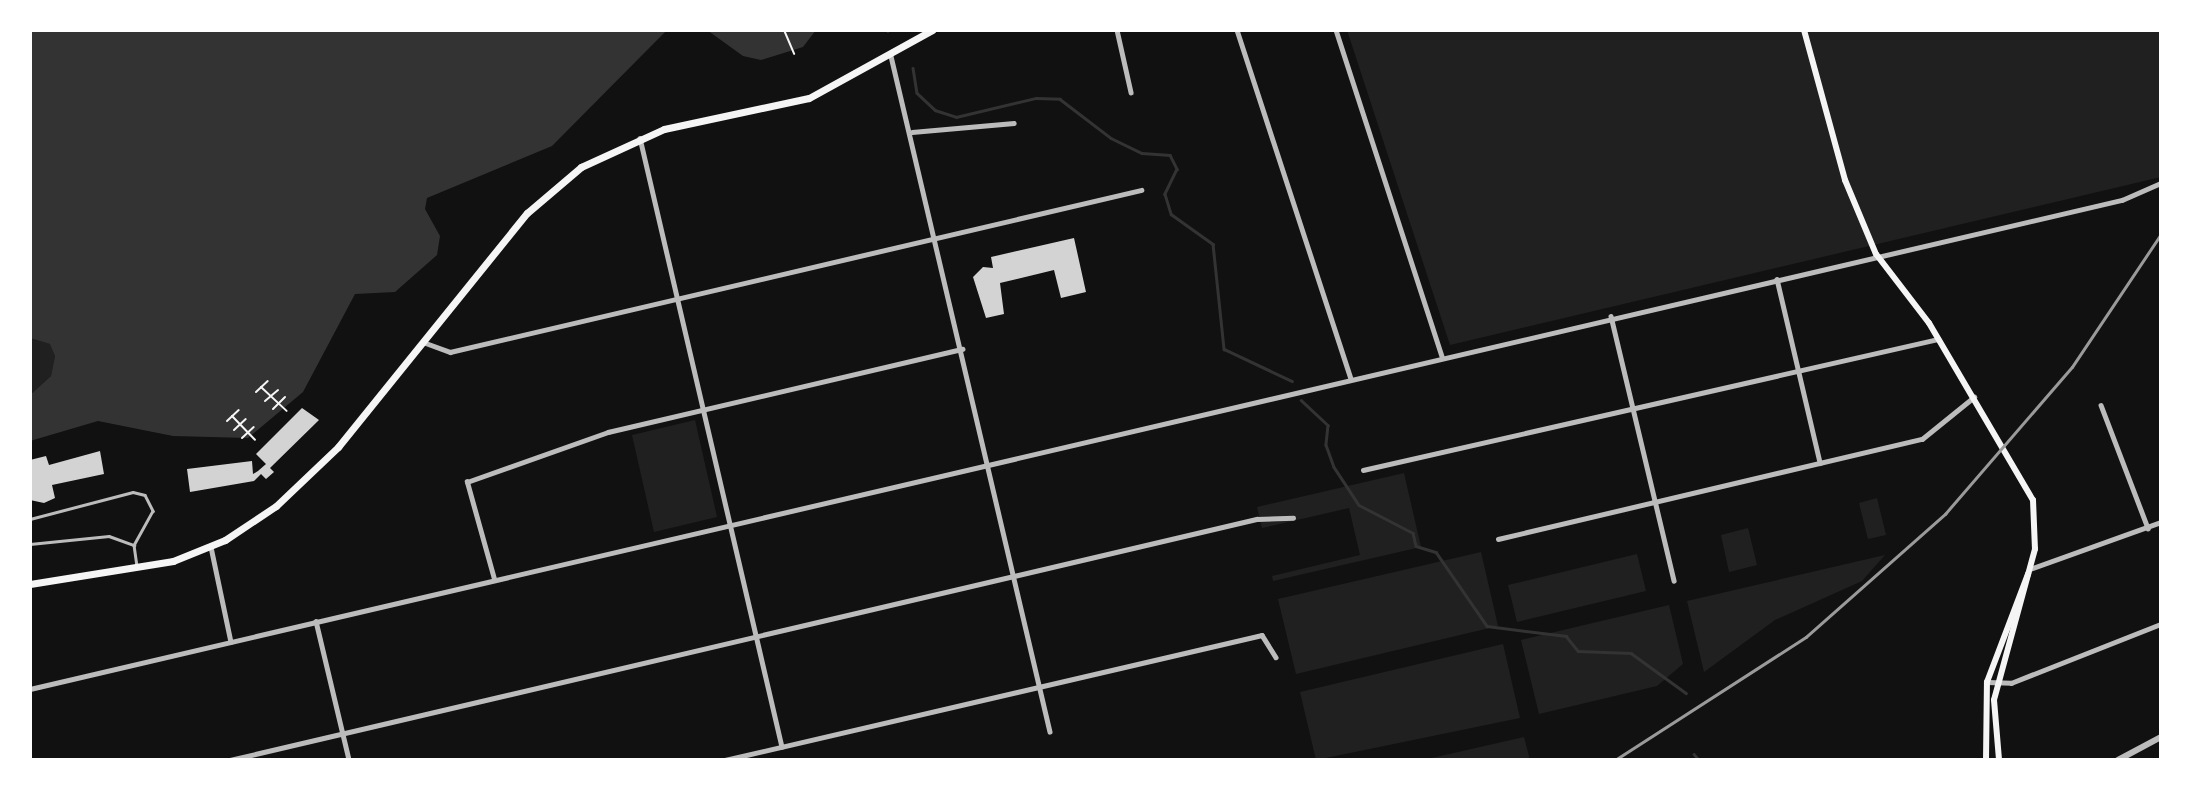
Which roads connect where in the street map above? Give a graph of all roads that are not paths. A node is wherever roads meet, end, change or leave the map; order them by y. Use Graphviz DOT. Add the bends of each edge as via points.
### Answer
graph roads {
  1 [pos="932,30"];
  2 [pos="1117,30"];
  3 [pos="1237,30"];
  4 [pos="1336,30"];
  5 [pos="1804,30"];
  6 [pos="891,56"];
  7 [pos="1132,92"];
  8 [pos="1014,123"];
  9 [pos="912,132"];
  10 [pos="640,137"];
  11 [pos="2161,183"];
  12 [pos="1141,190"];
  13 [pos="936,237"];
  14 [pos="1875,254"];
  15 [pos="1777,279"];
  16 [pos="678,298"];
  17 [pos="1611,316"];
  18 [pos="1939,339"];
  19 [pos="422,342"];
  20 [pos="961,349"];
  21 [pos="1442,357"];
  22 [pos="1797,374"];
  23 [pos="1351,379"];
  24 [pos="1974,397"];
  25 [pos="2101,405"];
  26 [pos="704,408"];
  27 [pos="1633,410"];
  28 [pos="989,463"];
  29 [pos="1821,463"];
  30 [pos="1363,470"];
  31 [pos="1653,502"];
  32 [pos="1293,518"];
  33 [pos="30,519"];
  34 [pos="2161,522"];
  35 [pos="730,523"];
  36 [pos="2148,528"];
  37 [pos="1498,539"];
  38 [pos="30,544"];
  39 [pos="134,545"];
  40 [pos="211,547"];
  41 [pos="137,570"];
  42 [pos="2029,571"];
  43 [pos="1016,575"];
  44 [pos="494,579"];
  45 [pos="1674,581"];
  46 [pos="30,584"];
  47 [pos="316,621"];
  48 [pos="2161,624"];
  49 [pos="755,637"];
  50 [pos="232,642"];
  51 [pos="1276,657"];
  52 [pos="1987,682"];
  53 [pos="1997,683"];
  54 [pos="1040,687"];
  55 [pos="30,689"];
  56 [pos="1050,732"];
  57 [pos="343,733"];
  58 [pos="2161,737"];
  59 [pos="782,747"];
  60 [pos="230,760"];
  61 [pos="349,760"];
  62 [pos="725,760"];
  63 [pos="1986,760"];
  64 [pos="1999,760"];
  65 [pos="2118,760"];
  1 -- 6 [label="main road"];
  2 -- 7 [label="street"];
  3 -- 23 [label="street"];
  4 -- 21 [label="street"];
  5 -- 14 [label="main road" via="1845,180"];
  6 -- 9 [label="street"];
  6 -- 10 [label="main road" via="796,102"];
  8 -- 9 [label="street"];
  9 -- 13 [label="street"];
  10 -- 16 [label="street"];
  10 -- 19 [label="main road" via="581,167 542,198"];
  11 -- 14 [label="street" via="2122,200"];
  12 -- 13 [label="street"];
  13 -- 16 [label="street"];
  13 -- 20 [label="street"];
  14 -- 15 [label="street"];
  14 -- 18 [label="main road"];
  15 -- 17 [label="street"];
  15 -- 22 [label="street"];
  16 -- 19 [label="street" via="450,352"];
  16 -- 26 [label="street"];
  17 -- 21 [label="street"];
  17 -- 27 [label="street"];
  18 -- 22 [label="street"];
  18 -- 24 [label="main road"];
  19 -- 40 [label="main road" via="309,477"];
  20 -- 26 [label="street"];
  20 -- 28 [label="street"];
  21 -- 23 [label="street"];
  22 -- 27 [label="street"];
  22 -- 29 [label="street"];
  23 -- 28 [label="street"];
  24 -- 29 [label="street" via="1929,436"];
  24 -- 42 [label="main road" via="2016,464 2036,514"];
  25 -- 36 [label="street"];
  26 -- 35 [label="street"];
  26 -- 44 [label="street" via="608,432 467,482"];
  27 -- 30 [label="street"];
  27 -- 31 [label="street"];
  28 -- 35 [label="street"];
  28 -- 43 [label="street"];
  29 -- 31 [label="street"];
  31 -- 37 [label="street"];
  31 -- 45 [label="street"];
  32 -- 43 [label="street" via="1257,519"];
  33 -- 39 [label="lane" via="140,493 153,511"];
  34 -- 36 [label="street"];
  35 -- 44 [label="street"];
  35 -- 49 [label="street"];
  36 -- 42 [label="street"];
  38 -- 39 [label="lane" via="109,536"];
  39 -- 41 [label="lane"];
  40 -- 41 [label="main road"];
  40 -- 50 [label="street"];
  41 -- 46 [label="main road"];
  42 -- 52 [label="main road"];
  42 -- 53 [label="main road"];
  43 -- 49 [label="street"];
  43 -- 54 [label="street"];
  44 -- 47 [label="street"];
  47 -- 50 [label="street"];
  47 -- 57 [label="street"];
  48 -- 53 [label="street"];
  49 -- 57 [label="street"];
  49 -- 59 [label="street"];
  50 -- 55 [label="street"];
  51 -- 54 [label="street" via="1262,635"];
  52 -- 53 [label="street"];
  52 -- 63 [label="main road"];
  53 -- 64 [label="main road"];
  54 -- 56 [label="street"];
  54 -- 59 [label="street"];
  57 -- 60 [label="street"];
  57 -- 61 [label="street"];
  58 -- 65 [label="street"];
  59 -- 62 [label="street"];
}
